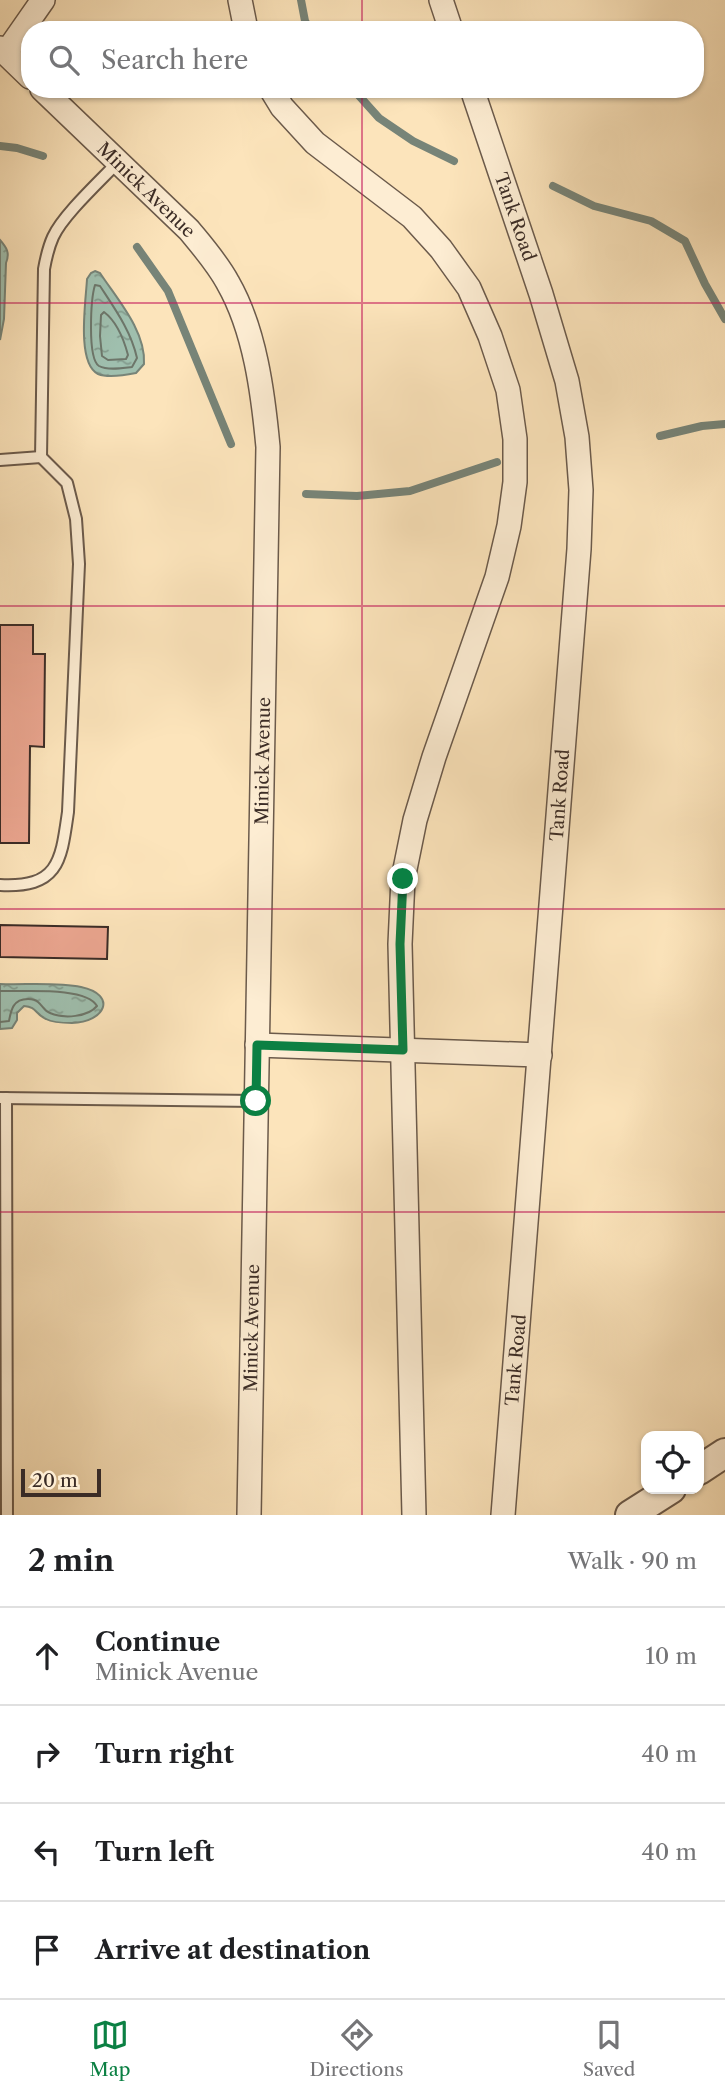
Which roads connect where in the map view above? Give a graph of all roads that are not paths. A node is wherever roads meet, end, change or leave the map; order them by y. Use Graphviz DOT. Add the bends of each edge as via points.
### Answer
graph roads {
  1 [pos="43,0"];
  2 [pos="240,0"];
  3 [pos="442,0"];
  4 [pos="26,21"];
  5 [pos="244,21"];
  6 [pos="448,21"];
  7 [pos="21,28"];
  8 [pos="3,50"];
  9 [pos="21,68"];
  10 [pos="51,98"];
  11 [pos="276,98"];
  12 [pos="474,98"];
  13 [pos="118,162"];
  14 [pos="41,457"];
  15 [pos="0,460"];
  16 [pos="0,885"];
  17 [pos="257,1045"];
  18 [pos="403,1050"];
  19 [pos="540,1055"];
  20 [pos="3,1098"];
  21 [pos="256,1101"];
  22 [pos="725,1453"];
  23 [pos="704,1467"];
  24 [pos="663,1494"];
  25 [pos="6,1515"];
  26 [pos="249,1515"];
  27 [pos="414,1515"];
  28 [pos="503,1515"];
  29 [pos="630,1515"];
  1 -- 4 [label="street"];
  2 -- 5 [label="street"];
  3 -- 6 [label="street"];
  7 -- 8 [label="street"];
  8 -- 9 [label="street"];
  10 -- 13 [label="street, Minick Avenue"];
  11 -- 18 [label="street" via="315,143 412,217 469,288 508,390 515,439 509,526 496,577 433,757 403,879"];
  12 -- 19 [label="street, Tank Road" via="567,381 581,490"];
  13 -- 14 [label="lane" via="63,222 47,254"];
  13 -- 17 [label="street, Minick Avenue" via="189,230 228,282 253,351 264,401 268,447"];
  14 -- 15 [label="lane"];
  14 -- 16 [label="lane" via="67,483 76,519 79,564 68,813 62,853 52,872 38,882"];
  17 -- 18 [label="street"];
  17 -- 21 [label="street, Minick Avenue"];
  18 -- 19 [label="street"];
  18 -- 27 [label="street"];
  19 -- 28 [label="street, Tank Road"];
  20 -- 21 [label="lane"];
  20 -- 25 [label="lane"];
  21 -- 26 [label="street, Minick Avenue"];
  22 -- 23 [label="street"];
  24 -- 29 [label="street"];
}
